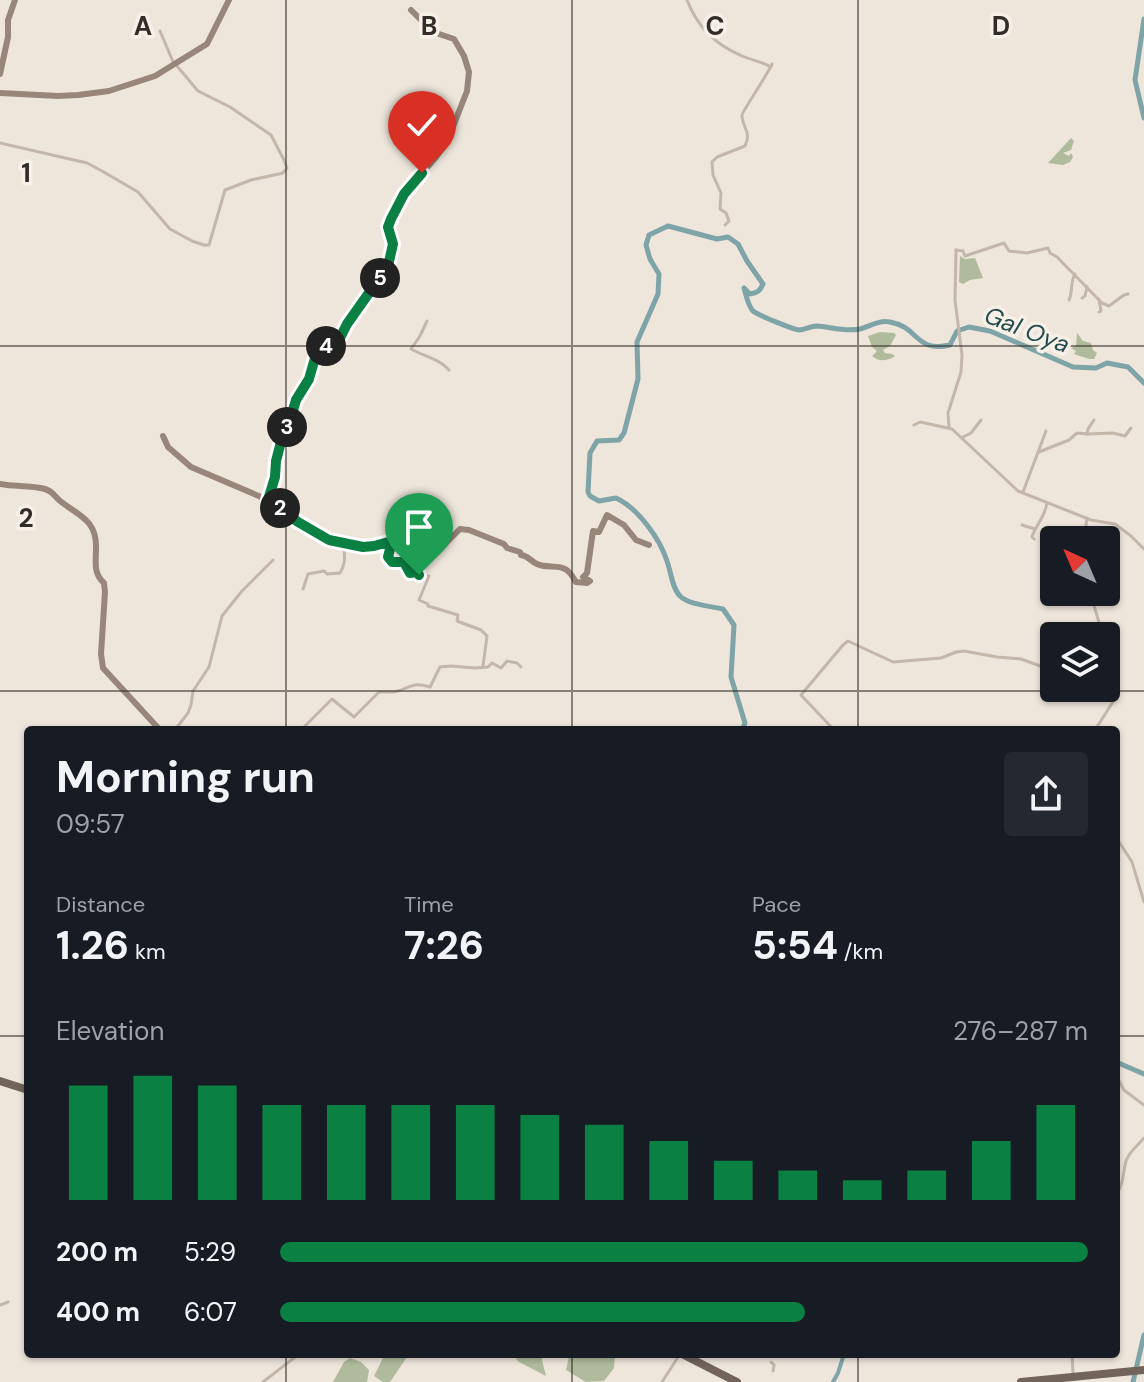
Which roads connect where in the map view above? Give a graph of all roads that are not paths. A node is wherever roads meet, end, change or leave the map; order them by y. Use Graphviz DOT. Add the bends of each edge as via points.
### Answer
graph roads {
  1 [pos="15,0"];
  2 [pos="229,0"];
  3 [pos="687,0"];
  4 [pos="411,10"];
  5 [pos="160,31"];
  6 [pos="175,63"];
  7 [pos="0,74"];
  8 [pos="0,93"];
  9 [pos="0,143"];
  10 [pos="725,225"];
  11 [pos="1075,274"];
  12 [pos="1087,287"];
  13 [pos="1128,294"];
  14 [pos="1082,298"];
  15 [pos="1069,300"];
  16 [pos="1099,300"];
  17 [pos="1099,312"];
  18 [pos="427,321"];
  19 [pos="449,370"];
  20 [pos="981,420"];
  21 [pos="1094,420"];
  22 [pos="914,425"];
  23 [pos="949,428"];
  24 [pos="1131,428"];
  25 [pos="1046,431"];
  26 [pos="1087,434"];
  27 [pos="163,436"];
  28 [pos="963,437"];
  29 [pos="1039,452"];
  30 [pos="0,484"];
  31 [pos="1023,492"];
  32 [pos="268,500"];
  33 [pos="1047,503"];
  34 [pos="1087,518"];
  35 [pos="1022,525"];
  36 [pos="1086,526"];
  37 [pos="1035,529"];
  38 [pos="1034,539"];
  39 [pos="392,541"];
  40 [pos="341,544"];
  41 [pos="649,545"];
  42 [pos="1144,549"];
  43 [pos="273,560"];
  44 [pos="303,589"];
  45 [pos="483,666"];
  46 [pos="1040,666"];
  47 [pos="521,667"];
  48 [pos="1113,702"];
  49 [pos="156,726"];
  50 [pos="178,726"];
  51 [pos="305,726"];
  52 [pos="830,726"];
  53 [pos="1098,726"];
  54 [pos="1120,843"];
  55 [pos="1144,902"];
  56 [pos="0,1081"];
  57 [pos="1120,1082"];
  58 [pos="24,1089"];
  59 [pos="1144,1105"];
  60 [pos="1144,1138"];
  61 [pos="1120,1189"];
  62 [pos="8,1301"];
  63 [pos="0,1305"];
  64 [pos="294,1358"];
  65 [pos="678,1358"];
  66 [pos="689,1358"];
  67 [pos="1072,1358"];
  68 [pos="771,1362"];
  69 [pos="1144,1370"];
  70 [pos="773,1371"];
  71 [pos="1073,1377"];
  72 [pos="734,1381"];
  73 [pos="263,1382"];
  74 [pos="662,1382"];
  75 [pos="1021,1382"];
  1 -- 7 [label="main road"];
  2 -- 6 [label="main road" via="207,44"];
  3 -- 10 [label="street" via="712,39 771,65 742,115 747,143 712,162 720,209 729,221"];
  4 -- 32 [label="main road" via="429,28 454,39 469,72 467,91 447,142 404,194 391,219 388,266 338,342 315,358 282,438"];
  5 -- 6 [label="street"];
  6 -- 8 [label="main road" via="155,76 109,91 66,96"];
  6 -- 9 [label="street" via="198,91 271,135 287,168 225,190 209,245 173,231 138,192 87,163"];
  11 -- 12 [label="street"];
  11 -- 15 [label="street"];
  11 -- 23 [label="street" via="1048,248 1013,252 1004,243 965,256 956,250 962,355"];
  12 -- 14 [label="street"];
  12 -- 16 [label="street"];
  13 -- 16 [label="street" via="1109,306"];
  16 -- 17 [label="street"];
  18 -- 19 [label="street" via="411,349"];
  20 -- 28 [label="street"];
  21 -- 26 [label="street"];
  22 -- 23 [label="street"];
  23 -- 28 [label="street"];
  24 -- 26 [label="street" via="1125,436"];
  25 -- 29 [label="street"];
  26 -- 29 [label="street" via="1077,433"];
  27 -- 32 [label="main road" via="191,467"];
  28 -- 31 [label="street"];
  29 -- 31 [label="street"];
  30 -- 49 [label="main road" via="49,489 92,527 97,577 105,592 103,668"];
  31 -- 33 [label="street"];
  32 -- 40 [label="main road" via="319,536"];
  33 -- 34 [label="street"];
  33 -- 37 [label="street"];
  34 -- 36 [label="street"];
  34 -- 42 [label="street" via="1115,524"];
  35 -- 37 [label="street"];
  37 -- 38 [label="street"];
  39 -- 40 [label="main road" via="363,547"];
  39 -- 41 [label="main road" via="438,547 460,529 469,530 587,583 583,577 593,531 599,532 607,515"];
  39 -- 45 [label="street" via="392,562 404,562 410,573 429,576 419,600 458,615 457,621 487,636"];
  40 -- 44 [label="street" via="340,573 308,574"];
  43 -- 50 [label="street" via="222,616 209,667"];
  45 -- 47 [label="street" via="501,668 507,661"];
  45 -- 51 [label="street" via="440,667 430,687 418,684 379,692 354,717 332,699"];
  46 -- 52 [label="street" via="964,651 893,662 848,641 801,695"];
  48 -- 53 [label="street"];
  54 -- 55 [label="street" via="1132,862"];
  56 -- 58 [label="main road"];
  57 -- 59 [label="street"];
  60 -- 61 [label="street" via="1129,1155"];
  62 -- 63 [label="street"];
  64 -- 73 [label="street"];
  65 -- 74 [label="street"];
  66 -- 72 [label="main road"];
  67 -- 71 [label="street"];
  68 -- 70 [label="street"];
  69 -- 71 [label="main road"];
  71 -- 75 [label="main road"];
}
